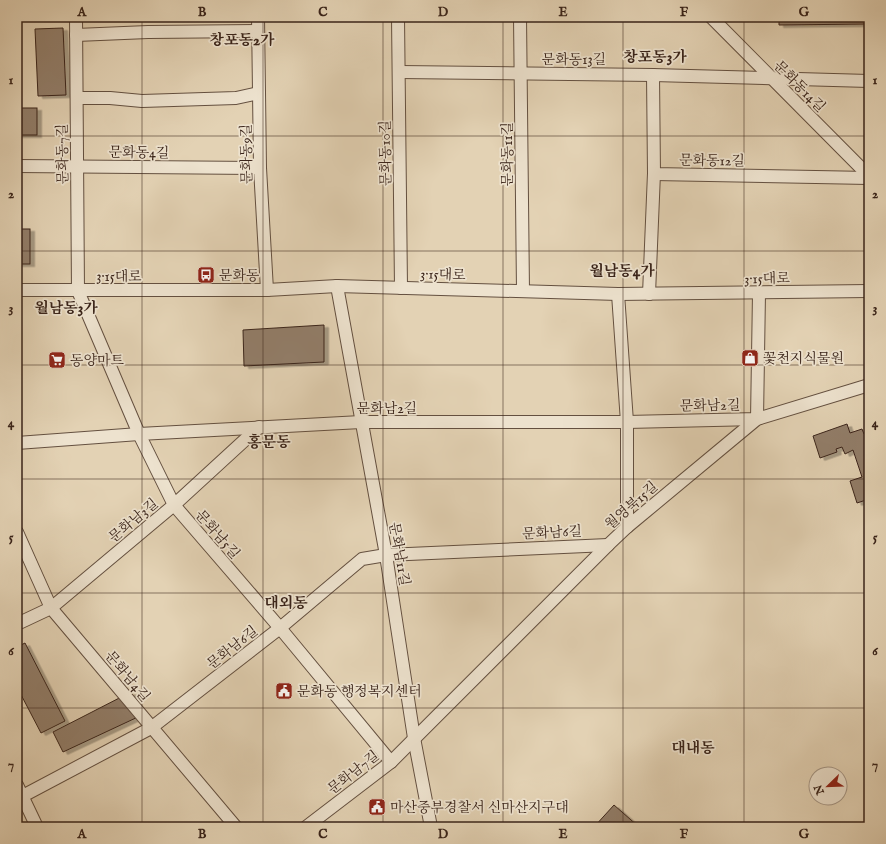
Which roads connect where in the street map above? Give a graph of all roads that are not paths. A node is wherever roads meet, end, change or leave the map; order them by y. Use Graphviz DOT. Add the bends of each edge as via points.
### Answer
graph roads {
  1 [pos="76,17"];
  2 [pos="258,17"];
  3 [pos="398,17"];
  4 [pos="520,17"];
  5 [pos="711,17"];
  6 [pos="258,31"];
  7 [pos="76,35"];
  8 [pos="400,72"];
  9 [pos="521,74"];
  10 [pos="653,74"];
  11 [pos="772,79"];
  12 [pos="869,81"];
  13 [pos="259,93"];
  14 [pos="76,98"];
  15 [pos="17,166"];
  16 [pos="77,167"];
  17 [pos="260,168"];
  18 [pos="654,173"];
  19 [pos="869,177"];
  20 [pos="337,286"];
  21 [pos="402,288"];
  22 [pos="17,290"];
  23 [pos="78,290"];
  24 [pos="267,290"];
  25 [pos="523,291"];
  26 [pos="869,291"];
  27 [pos="759,293"];
  28 [pos="618,294"];
  29 [pos="649,294"];
  30 [pos="869,385"];
  31 [pos="757,419"];
  32 [pos="361,422"];
  33 [pos="627,422"];
  34 [pos="260,427"];
  35 [pos="139,434"];
  36 [pos="17,443"];
  37 [pos="174,505"];
  38 [pos="627,527"];
  39 [pos="17,532"];
  40 [pos="608,545"];
  41 [pos="386,555"];
  42 [pos="51,608"];
  43 [pos="17,624"];
  44 [pos="280,628"];
  45 [pos="152,728"];
  46 [pos="414,738"];
  47 [pos="392,762"];
  48 [pos="19,793"];
  49 [pos="37,827"];
  50 [pos="236,827"];
  51 [pos="306,827"];
  52 [pos="431,827"];
  1 -- 7 [label="street, 문화동7길"];
  2 -- 6 [label="street, 문화동9길"];
  3 -- 8 [label="street, 문화동10길"];
  4 -- 9 [label="street, 문화동11길"];
  5 -- 11 [label="street, 문화동14길"];
  6 -- 7 [label="street"];
  6 -- 13 [label="street, 문화동9길"];
  7 -- 14 [label="street, 문화동7길"];
  8 -- 9 [label="street, 문화동13길"];
  8 -- 21 [label="street, 문화동10길"];
  9 -- 10 [label="street, 문화동13길"];
  9 -- 25 [label="street, 문화동11길"];
  10 -- 11 [label="street, 문화동13길"];
  10 -- 18 [label="street"];
  11 -- 12 [label="street, 문화동13길"];
  11 -- 19 [label="street, 문화동14길"];
  13 -- 14 [label="street" via="236,98 142,101"];
  13 -- 17 [label="street, 문화동9길"];
  14 -- 16 [label="street, 문화동7길"];
  15 -- 16 [label="street, 문화동4길"];
  16 -- 17 [label="street, 문화동4길"];
  16 -- 23 [label="street, 문화동7길"];
  17 -- 24 [label="street, 문화동9길"];
  18 -- 19 [label="street, 문화동12길"];
  18 -- 29 [label="street"];
  20 -- 21 [label="street, 3·15대로"];
  20 -- 24 [label="street, 3·15대로"];
  20 -- 32 [label="street, 문화남11길"];
  21 -- 25 [label="street, 3·15대로"];
  22 -- 23 [label="street, 3·15대로"];
  23 -- 24 [label="street, 3·15대로"];
  23 -- 35 [label="street, 문화남5길"];
  25 -- 28 [label="street, 3·15대로"];
  26 -- 27 [label="street, 3·15대로"];
  27 -- 29 [label="street, 3·15대로"];
  27 -- 31 [label="street"];
  28 -- 29 [label="street, 3·15대로"];
  28 -- 33 [label="street"];
  30 -- 31 [label="street, 월영북15길"];
  31 -- 33 [label="street, 문화남2길"];
  31 -- 38 [label="street, 월영북15길"];
  32 -- 33 [label="street, 문화남2길"];
  32 -- 34 [label="street, 문화남2길"];
  32 -- 41 [label="street, 문화남11길"];
  33 -- 38 [label="street"];
  34 -- 35 [label="street, 문화남2길"];
  34 -- 37 [label="street, 문화남3길"];
  35 -- 36 [label="street, 문화남2길"];
  35 -- 37 [label="street, 문화남5길"];
  37 -- 42 [label="street, 문화남3길"];
  37 -- 44 [label="street, 문화남5길"];
  38 -- 40 [label="street, 월영북15길"];
  39 -- 42 [label="street, 문화남4길"];
  40 -- 41 [label="street, 문화남6길"];
  40 -- 46 [label="street, 월영북15길"];
  41 -- 44 [label="street, 문화남6길" via="362,559"];
  41 -- 46 [label="street, 문화남11길"];
  42 -- 43 [label="street, 문화남3길"];
  42 -- 45 [label="street, 문화남4길"];
  44 -- 45 [label="street, 문화남6길"];
  44 -- 47 [label="street, 문화남5길"];
  45 -- 48 [label="street, 문화남6길"];
  45 -- 50 [label="street, 문화남4길"];
  46 -- 47 [label="street, 문화남7길"];
  46 -- 52 [label="street, 문화남11길"];
  47 -- 51 [label="street, 문화남7길"];
  48 -- 49 [label="street"];
}
